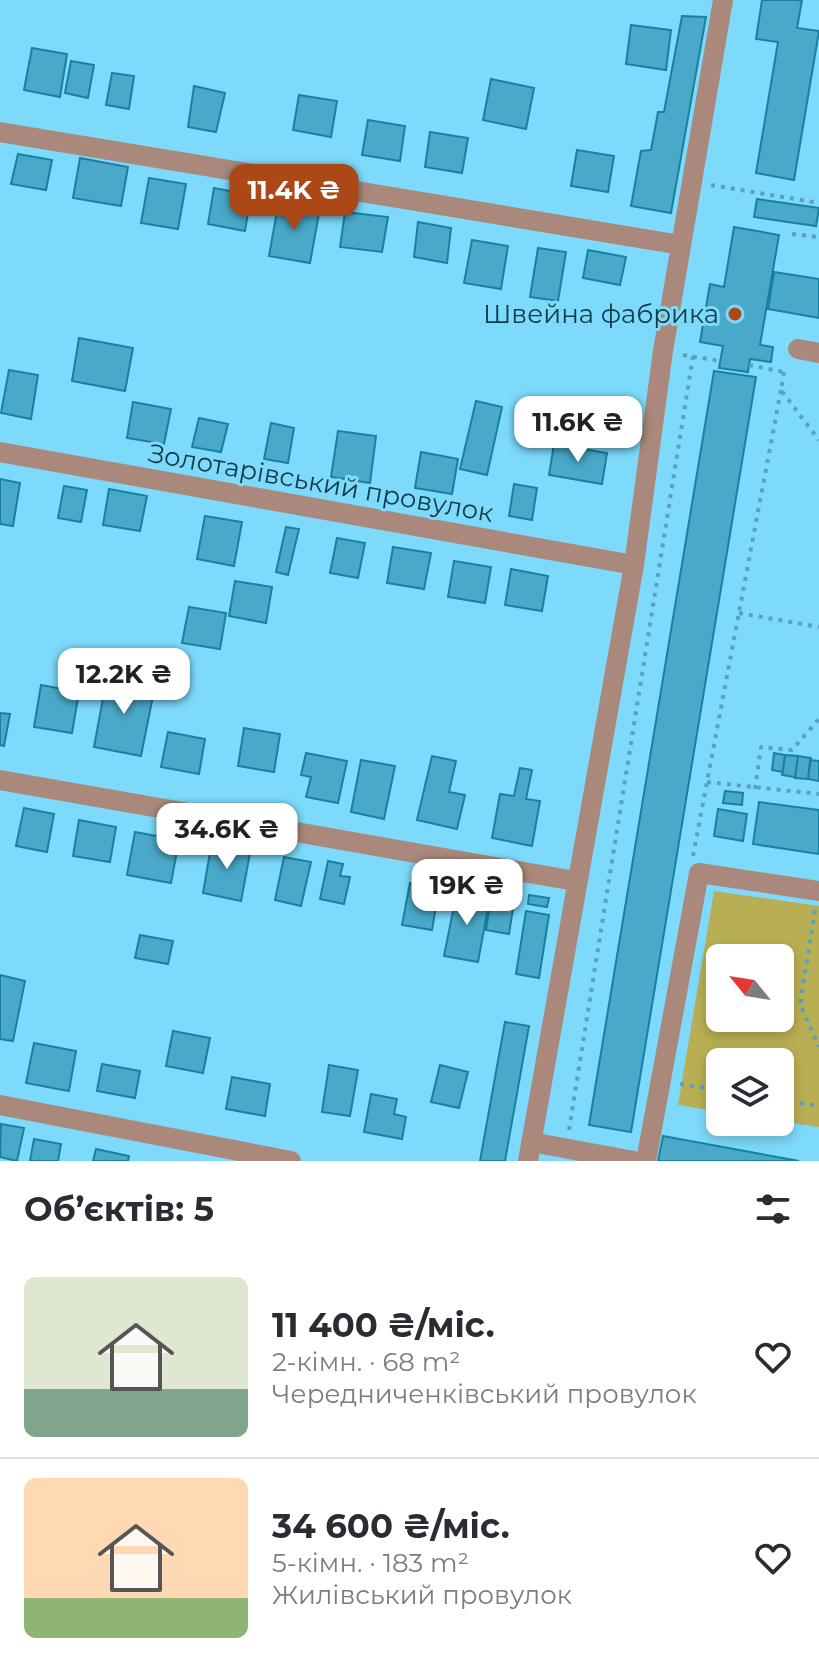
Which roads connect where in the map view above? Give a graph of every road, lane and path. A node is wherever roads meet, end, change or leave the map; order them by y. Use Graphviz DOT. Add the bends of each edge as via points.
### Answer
graph roads {
  1 [pos="723,0"];
  2 [pos="0,132"];
  3 [pos="692,182"];
  4 [pos="819,203"];
  5 [pos="792,234"];
  6 [pos="819,237"];
  7 [pos="681,245"];
  8 [pos="798,349"];
  9 [pos="663,351"];
  10 [pos="819,353"];
  11 [pos="693,356"];
  12 [pos="720,361"];
  13 [pos="749,365"];
  14 [pos="784,372"];
  15 [pos="781,390"];
  16 [pos="819,440"];
  17 [pos="0,452"];
  18 [pos="634,565"];
  19 [pos="738,613"];
  20 [pos="819,627"];
  21 [pos="819,719"];
  22 [pos="0,780"];
  23 [pos="706,782"];
  24 [pos="755,789"];
  25 [pos="819,794"];
  26 [pos="692,860"];
  27 [pos="575,881"];
  28 [pos="819,890"];
  29 [pos="819,1047"];
  30 [pos="661,1081"];
  31 [pos="706,1088"];
  32 [pos="794,1102"];
  33 [pos="0,1105"];
  34 [pos="819,1106"];
  35 [pos="566,1148"];
  36 [pos="530,1152"];
  37 [pos="291,1161"];
  38 [pos="634,1161"];
  39 [pos="646,1161"];
  1 -- 3 [label="street"];
  2 -- 7 [label="street"];
  3 -- 4 [label="path"];
  3 -- 7 [label="street"];
  5 -- 6 [label="path"];
  7 -- 9 [label="street"];
  8 -- 10 [label="street"];
  8 -- 14 [label="path"];
  9 -- 11 [label="path"];
  9 -- 18 [label="street"];
  11 -- 12 [label="path"];
  11 -- 35 [label="path"];
  13 -- 14 [label="path"];
  14 -- 15 [label="path"];
  15 -- 16 [label="path"];
  15 -- 19 [label="path"];
  17 -- 18 [label="street, Золотарівський провулок"];
  18 -- 27 [label="street"];
  19 -- 20 [label="path"];
  19 -- 23 [label="path"];
  21 -- 24 [label="path" via="792,750 761,747"];
  22 -- 27 [label="street"];
  23 -- 24 [label="path"];
  23 -- 26 [label="path"];
  24 -- 25 [label="path"];
  27 -- 36 [label="street"];
  28 -- 29 [label="path" via="800,1004"];
  28 -- 30 [label="street" via="699,873"];
  30 -- 31 [label="path"];
  30 -- 39 [label="street"];
  32 -- 34 [label="path"];
  33 -- 37 [label="street"];
  35 -- 36 [label="street"];
  35 -- 38 [label="street"];
}
